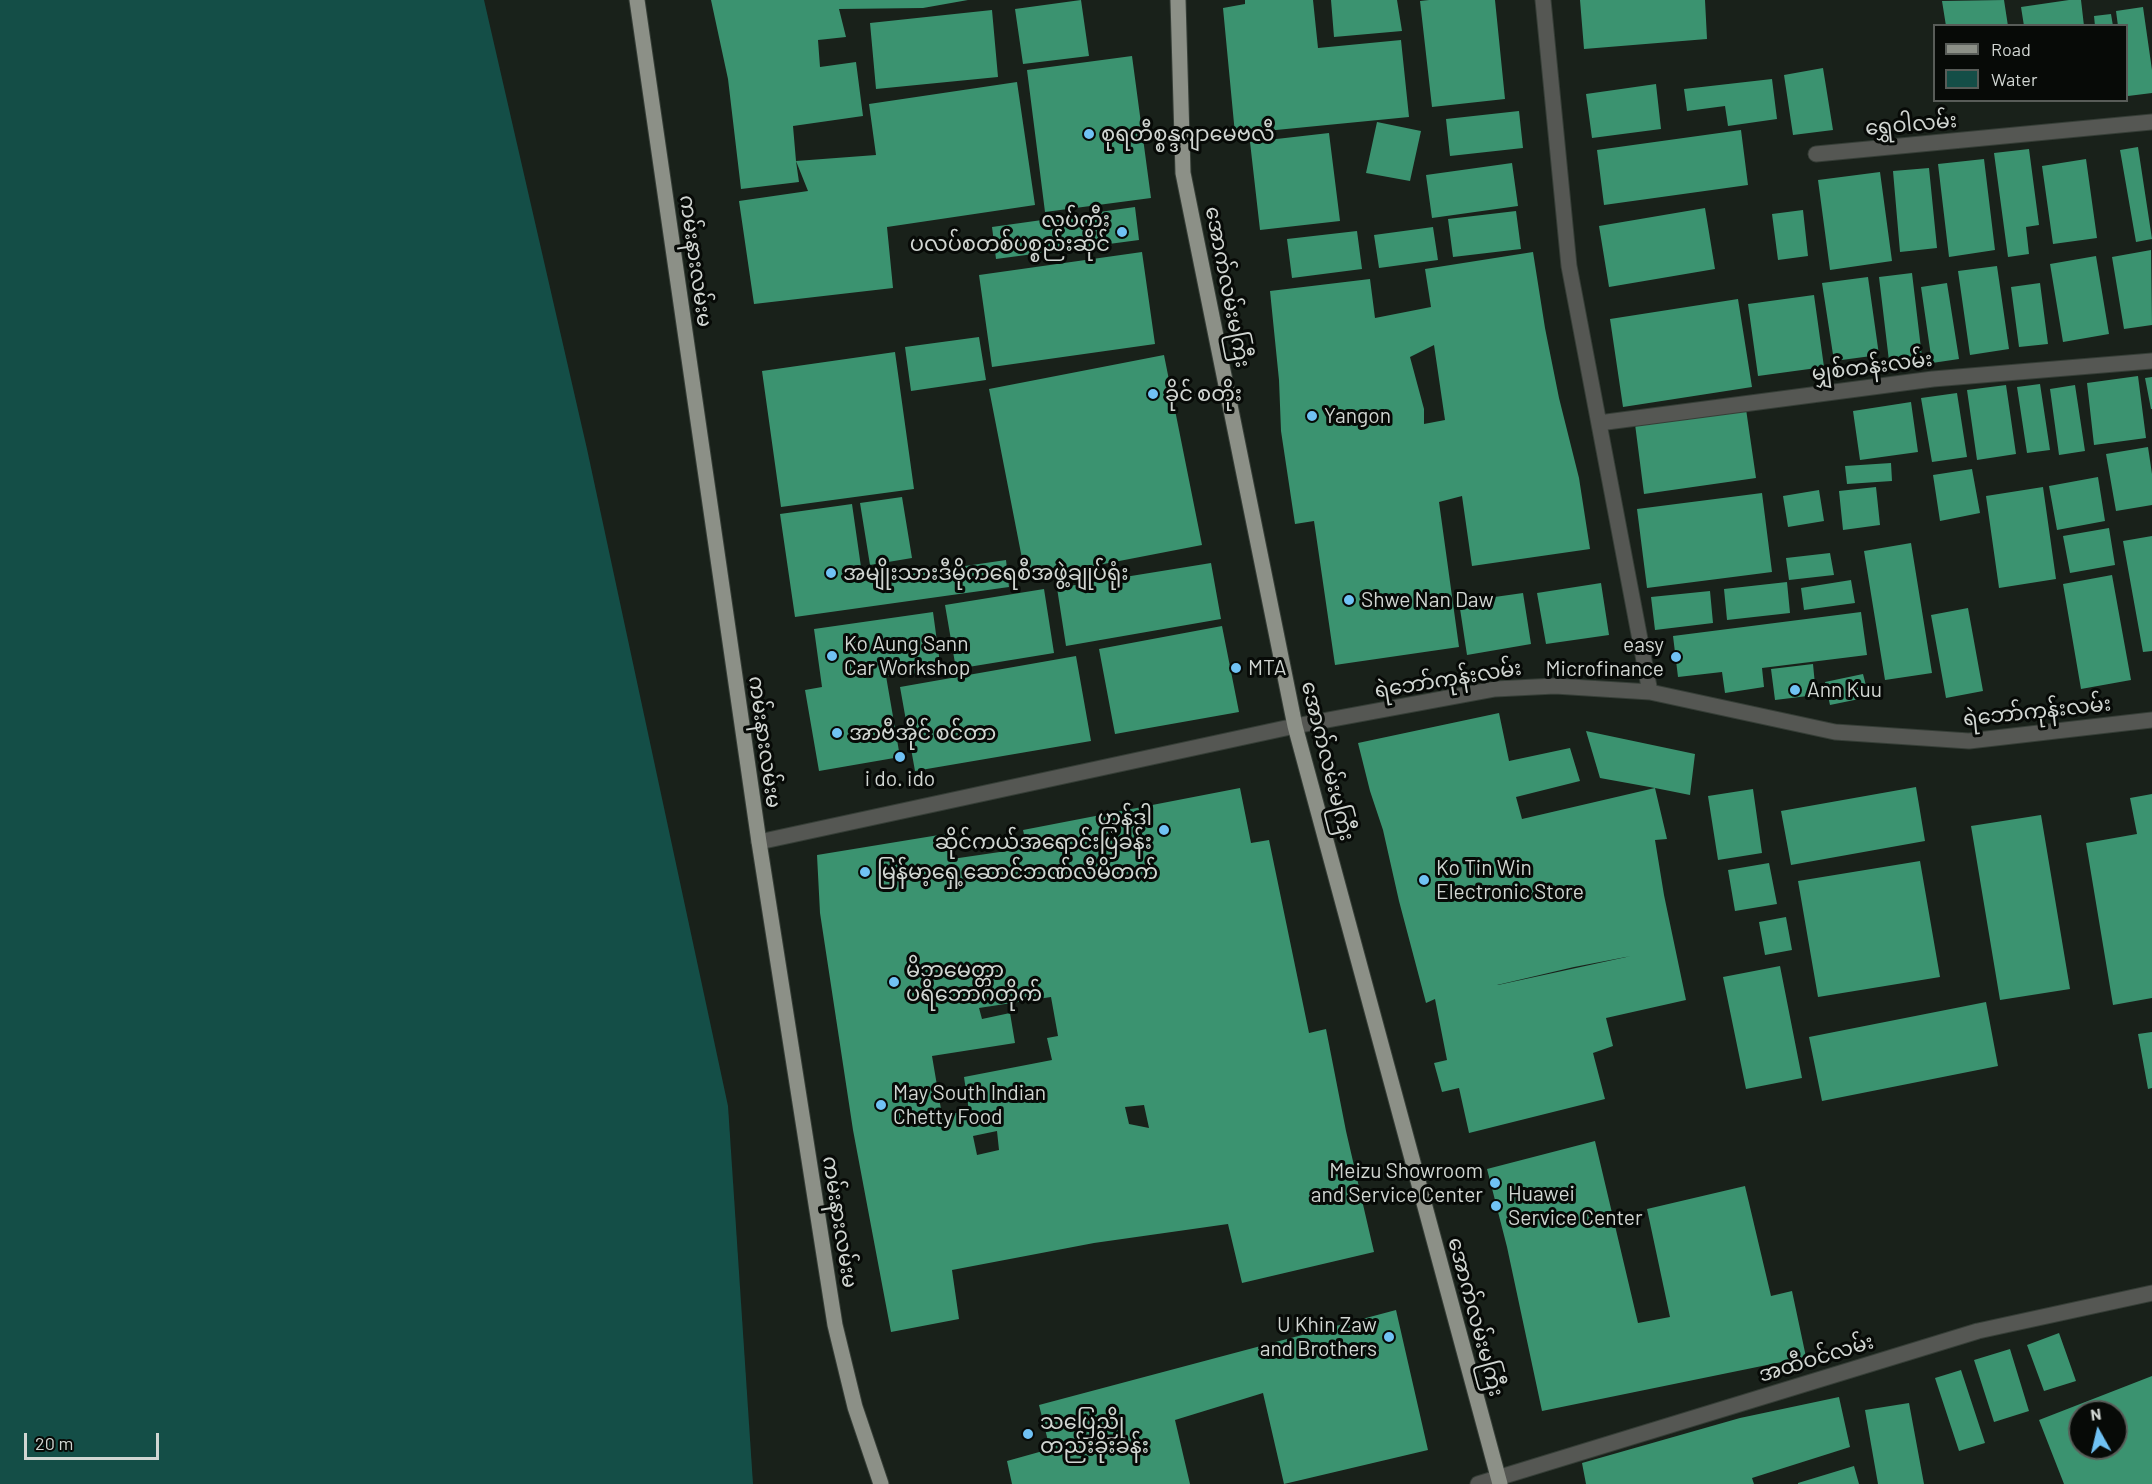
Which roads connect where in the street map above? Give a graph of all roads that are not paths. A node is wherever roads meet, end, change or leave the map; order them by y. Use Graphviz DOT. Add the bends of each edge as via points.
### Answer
graph roads {
  1 [pos="637,0"];
  2 [pos="1178,0"];
  3 [pos="1543,0"];
  4 [pos="2152,122"];
  5 [pos="1816,154"];
  6 [pos="2152,361"];
  7 [pos="1599,423"];
  8 [pos="1650,692"];
  9 [pos="2152,720"];
  10 [pos="1295,726"];
  11 [pos="759,842"];
  12 [pos="2152,1293"];
  13 [pos="1498,1481"];
  14 [pos="881,1484"];
  15 [pos="1478,1484"];
  1 -- 11 [label="main road, ကမ်းနားလမ်းမ"];
  2 -- 10 [label="main road, အောက်လမ်းမကြီး" via="1184,173"];
  3 -- 7 [label="street" via="1569,266"];
  4 -- 5 [label="street, ရွှေဝါလမ်း"];
  6 -- 7 [label="street, မျှစ်တန်းလမ်း" via="1933,379"];
  7 -- 8 [label="street"];
  8 -- 9 [label="street, ရဲဘော်ကုန်းလမ်း" via="1834,732 1969,741"];
  8 -- 10 [label="street, ရဲဘော်ကုန်းလမ်း" via="1555,686 1496,689"];
  10 -- 11 [label="street, ရဲဘော်ကုန်းလမ်း"];
  10 -- 13 [label="main road, အောက်လမ်းမကြီး"];
  11 -- 14 [label="main road, ကမ်းနားလမ်းမ" via="835,1325 855,1407"];
  12 -- 13 [label="street, အထီဝင်လမ်း" via="1978,1331"];
  13 -- 15 [label="street, အထီဝင်လမ်း"];
}
